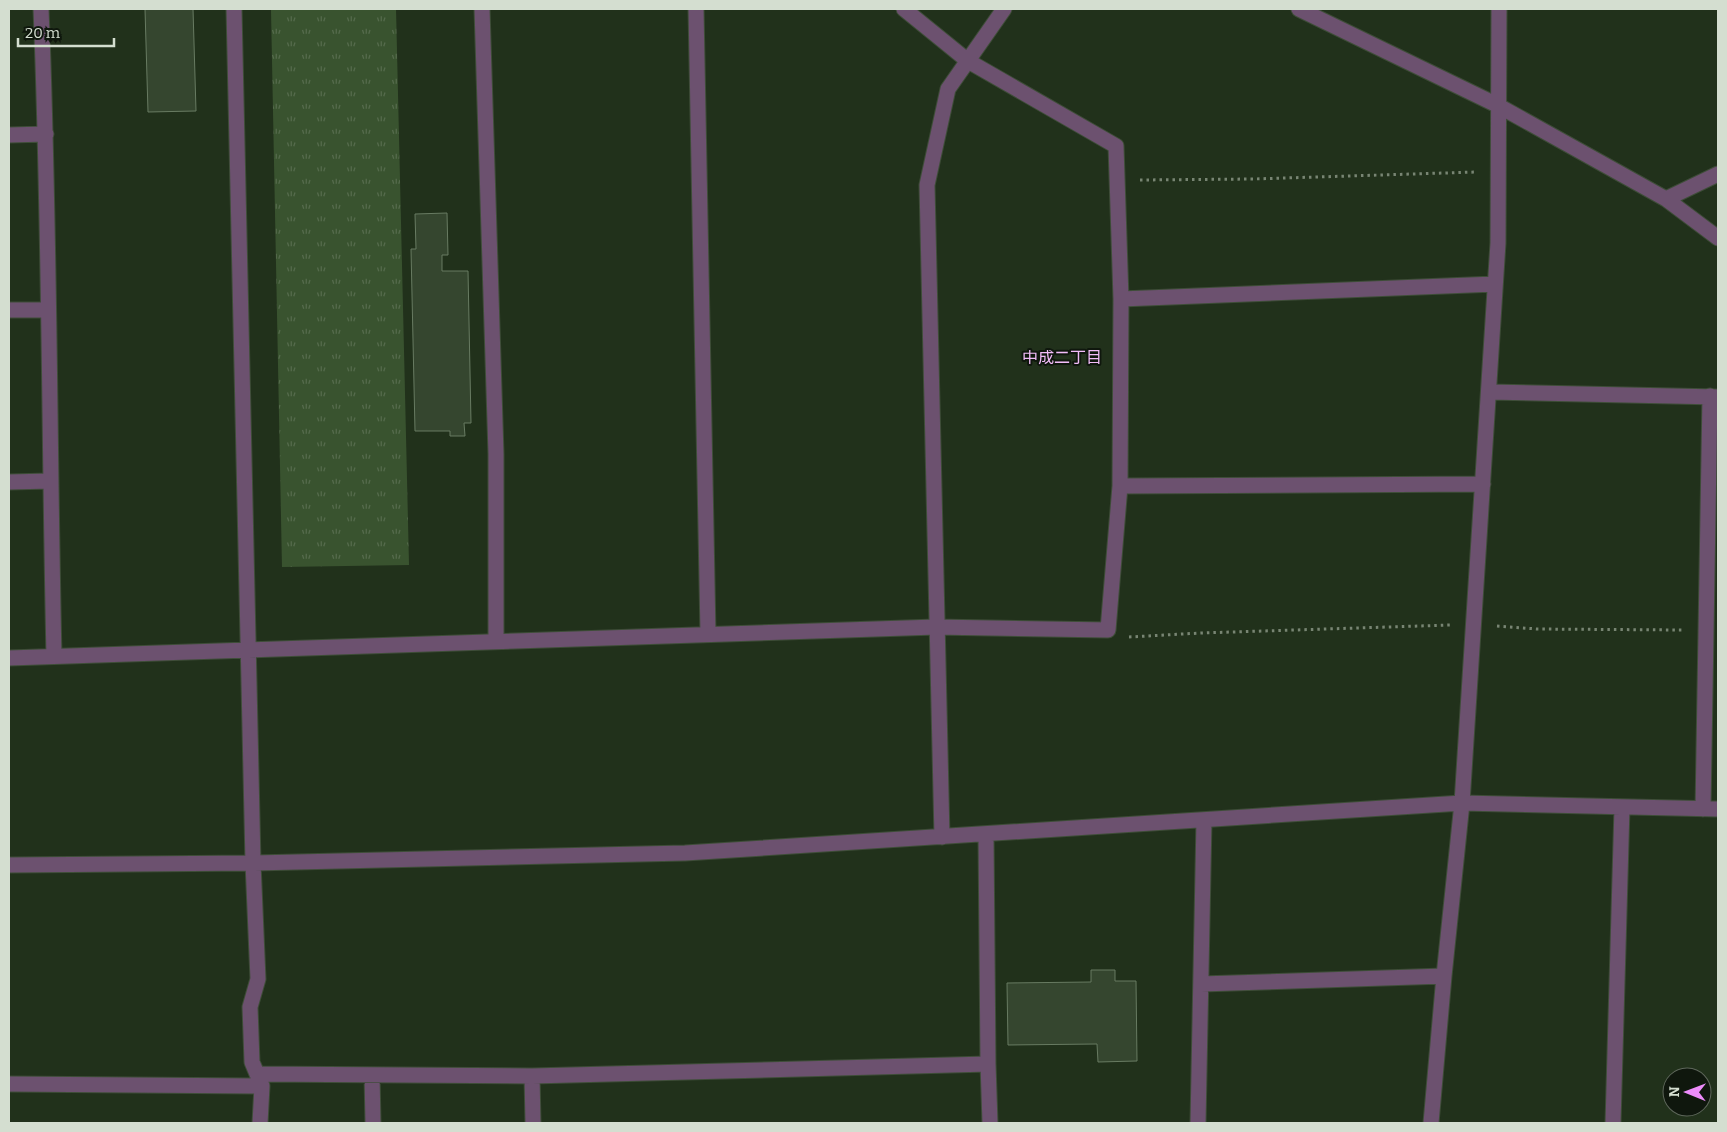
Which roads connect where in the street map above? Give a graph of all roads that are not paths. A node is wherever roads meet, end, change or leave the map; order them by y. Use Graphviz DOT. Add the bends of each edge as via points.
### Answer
graph roads {
  1 [pos="41,9"];
  2 [pos="234,9"];
  3 [pos="482,9"];
  4 [pos="696,9"];
  5 [pos="904,9"];
  6 [pos="1004,9"];
  7 [pos="1298,9"];
  8 [pos="1499,9"];
  9 [pos="968,61"];
  10 [pos="1497,105"];
  11 [pos="46,134"];
  12 [pos="9,135"];
  13 [pos="1718,174"];
  14 [pos="1666,199"];
  15 [pos="1718,238"];
  16 [pos="1495,284"];
  17 [pos="1121,299"];
  18 [pos="9,310"];
  19 [pos="48,310"];
  20 [pos="1489,392"];
  21 [pos="1714,396"];
  22 [pos="50,481"];
  23 [pos="9,482"];
  24 [pos="1483,484"];
  25 [pos="1120,486"];
  26 [pos="936,627"];
  27 [pos="708,634"];
  28 [pos="496,640"];
  29 [pos="249,649"];
  30 [pos="54,656"];
  31 [pos="9,658"];
  32 [pos="1462,803"];
  33 [pos="1622,807"];
  34 [pos="1711,809"];
  35 [pos="1204,820"];
  36 [pos="986,835"];
  37 [pos="942,837"];
  38 [pos="253,863"];
  39 [pos="9,865"];
  40 [pos="1444,976"];
  41 [pos="1201,984"];
  42 [pos="988,1064"];
  43 [pos="372,1075"];
  44 [pos="532,1076"];
  45 [pos="260,1080"];
  46 [pos="9,1084"];
  47 [pos="260,1123"];
  48 [pos="373,1123"];
  49 [pos="533,1123"];
  50 [pos="990,1123"];
  51 [pos="1198,1123"];
  52 [pos="1431,1123"];
  53 [pos="1613,1123"];
  1 -- 11 [label="street"];
  2 -- 29 [label="street"];
  3 -- 28 [label="street" via="496,454"];
  4 -- 27 [label="street"];
  5 -- 9 [label="street"];
  6 -- 9 [label="street"];
  7 -- 10 [label="street"];
  8 -- 10 [label="street"];
  9 -- 17 [label="street" via="1116,146"];
  9 -- 26 [label="street" via="948,89 927,185"];
  10 -- 14 [label="street"];
  10 -- 16 [label="street" via="1499,172"];
  11 -- 12 [label="street"];
  11 -- 19 [label="street"];
  13 -- 14 [label="street"];
  14 -- 15 [label="street"];
  16 -- 17 [label="street"];
  16 -- 20 [label="street"];
  17 -- 25 [label="street"];
  18 -- 19 [label="street"];
  19 -- 22 [label="street"];
  20 -- 21 [label="street"];
  20 -- 24 [label="street"];
  21 -- 34 [label="street" via="1706,630"];
  22 -- 23 [label="street"];
  22 -- 30 [label="street"];
  24 -- 25 [label="street"];
  24 -- 32 [label="street"];
  25 -- 26 [label="street" via="1108,630"];
  26 -- 27 [label="street"];
  26 -- 37 [label="street"];
  27 -- 28 [label="street"];
  28 -- 29 [label="street"];
  29 -- 30 [label="street"];
  29 -- 38 [label="street"];
  30 -- 31 [label="street"];
  32 -- 33 [label="street"];
  32 -- 35 [label="street"];
  32 -- 40 [label="street"];
  33 -- 34 [label="street"];
  33 -- 53 [label="street"];
  35 -- 36 [label="street"];
  35 -- 41 [label="street"];
  36 -- 37 [label="street"];
  36 -- 42 [label="street"];
  37 -- 38 [label="street" via="685,853"];
  38 -- 39 [label="street"];
  38 -- 45 [label="street" via="258,980 250,1007 252,1062"];
  40 -- 41 [label="street"];
  40 -- 52 [label="street"];
  41 -- 51 [label="street"];
  42 -- 44 [label="street"];
  42 -- 50 [label="street"];
  43 -- 44 [label="street"];
  43 -- 45 [label="street"];
  43 -- 48 [label="street"];
  44 -- 49 [label="street"];
  45 -- 46 [label="street"];
  45 -- 47 [label="street"];
}
